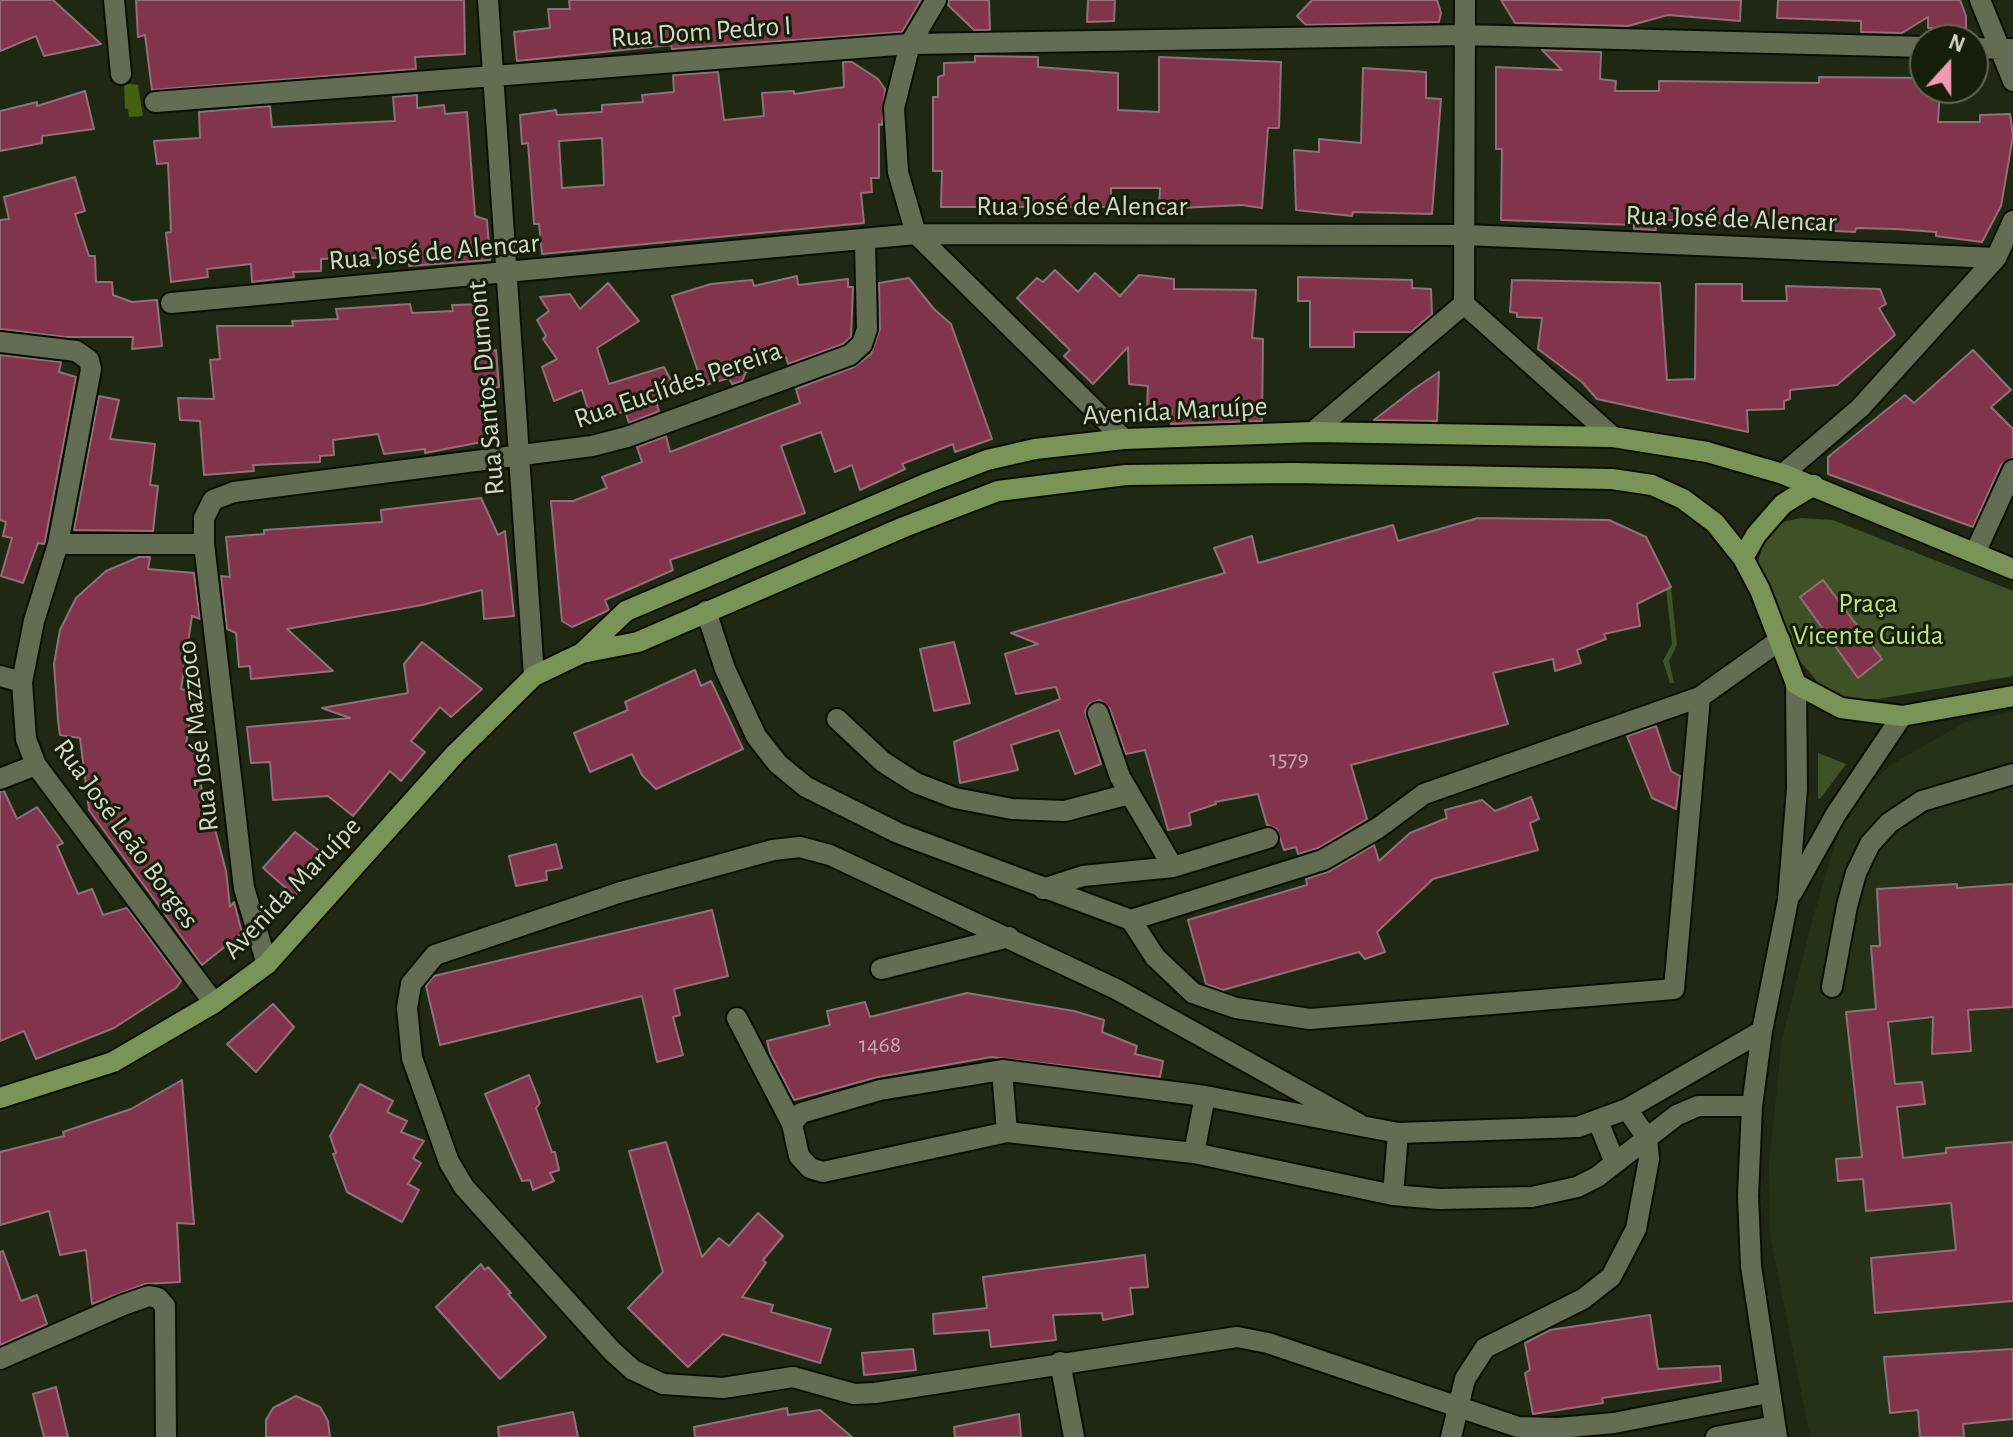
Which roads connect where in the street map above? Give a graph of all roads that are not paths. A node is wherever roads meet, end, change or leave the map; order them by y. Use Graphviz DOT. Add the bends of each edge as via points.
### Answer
graph roads {
  1 [pos="114,0"];
  2 [pos="488,0"];
  3 [pos="936,0"];
  4 [pos="1465,0"];
  5 [pos="1980,0"];
  6 [pos="1465,35"];
  7 [pos="910,44"];
  8 [pos="1909,47"];
  9 [pos="2007,49"];
  10 [pos="121,74"];
  11 [pos="494,75"];
  12 [pos="2013,81"];
  13 [pos="155,102"];
  14 [pos="2013,221"];
  15 [pos="916,234"];
  16 [pos="1466,235"];
  17 [pos="865,242"];
  18 [pos="1996,258"];
  19 [pos="505,274"];
  20 [pos="171,303"];
  21 [pos="1464,304"];
  22 [pos="0,342"];
  23 [pos="1313,432"];
  24 [pos="1613,437"];
  25 [pos="1124,439"];
  26 [pos="521,458"];
  27 [pos="2013,470"];
  28 [pos="1783,474"];
  29 [pos="1814,485"];
  30 [pos="213,500"];
  31 [pos="58,544"];
  32 [pos="204,544"];
  33 [pos="1975,553"];
  34 [pos="1743,558"];
  35 [pos="2013,569"];
  36 [pos="706,611"];
  37 [pos="1780,640"];
  38 [pos="582,653"];
  39 [pos="0,676"];
  40 [pos="534,676"];
  41 [pos="22,682"];
  42 [pos="1796,684"];
  43 [pos="2013,696"];
  44 [pos="1700,697"];
  45 [pos="1098,713"];
  46 [pos="1902,716"];
  47 [pos="837,719"];
  48 [pos="36,765"];
  49 [pos="2013,774"];
  50 [pos="0,779"];
  51 [pos="1129,794"];
  52 [pos="1268,838"];
  53 [pos="1173,867"];
  54 [pos="1043,889"];
  55 [pos="1788,900"];
  56 [pos="1131,920"];
  57 [pos="1009,937"];
  58 [pos="267,964"];
  59 [pos="881,969"];
  60 [pos="1832,987"];
  61 [pos="214,1003"];
  62 [pos="737,1018"];
  63 [pos="1762,1031"];
  64 [pos="1002,1070"];
  65 [pos="1205,1096"];
  66 [pos="0,1098"];
  67 [pos="1752,1106"];
  68 [pos="1627,1109"];
  69 [pos="1598,1121"];
  70 [pos="792,1124"];
  71 [pos="1359,1124"];
  72 [pos="1007,1132"];
  73 [pos="1398,1133"];
  74 [pos="1647,1138"];
  75 [pos="1194,1153"];
  76 [pos="1615,1163"];
  77 [pos="1393,1195"];
  78 [pos="0,1359"];
  79 [pos="1060,1362"];
  80 [pos="1768,1393"];
  81 [pos="1456,1407"];
  82 [pos="1776,1431"];
  83 [pos="166,1437"];
  84 [pos="1074,1437"];
  85 [pos="1451,1437"];
  86 [pos="1716,1437"];
  1 -- 10 [label="street"];
  2 -- 11 [label="street, Rua Santos Dumont"];
  3 -- 7 [label="street"];
  4 -- 6 [label="street"];
  5 -- 9 [label="street"];
  6 -- 7 [label="street, Rua Dom Pedro I"];
  6 -- 8 [label="street, Rua Dom Pedro I"];
  6 -- 16 [label="street"];
  7 -- 11 [label="street, Rua Dom Pedro I"];
  7 -- 15 [label="street" via="894,108 898,172"];
  9 -- 12 [label="street"];
  11 -- 13 [label="street, Rua Dom Pedro I"];
  11 -- 19 [label="street, Rua Santos Dumont"];
  14 -- 18 [label="street"];
  15 -- 16 [label="street, Rua José de Alencar"];
  15 -- 17 [label="street, Rua José de Alencar"];
  15 -- 25 [label="street"];
  16 -- 18 [label="street, Rua José de Alencar"];
  16 -- 21 [label="street"];
  17 -- 19 [label="street, Rua José de Alencar"];
  17 -- 26 [label="street, Rua Euclídes Pereira" via="867,329 862,344 850,355 627,437"];
  18 -- 28 [label="street" via="1860,408"];
  19 -- 20 [label="street, Rua José de Alencar"];
  19 -- 26 [label="street, Rua Santos Dumont"];
  21 -- 23 [label="street"];
  21 -- 24 [label="street"];
  22 -- 31 [label="street, Rua José Leão Borges" via="76,351 89,360 92,379"];
  23 -- 24 [label="main road, Avenida Maruípe"];
  23 -- 25 [label="main road, Avenida Maruípe"];
  24 -- 28 [label="main road, Avenida Maruípe" via="1707,452"];
  25 -- 38 [label="main road, Avenida Maruípe" via="1035,449 930,482 626,611"];
  26 -- 30 [label="street, Rua Euclídes Pereira" via="234,492"];
  26 -- 40 [label="street, Rua Santos Dumont"];
  27 -- 33 [label="street"];
  28 -- 29 [label="main road, Avenida Maruípe"];
  29 -- 33 [label="main road"];
  29 -- 34 [label="main road" via="1783,504"];
  30 -- 32 [label="street, Rua José Mazzoco" via="204,518"];
  31 -- 32 [label="street"];
  31 -- 41 [label="street, Rua José Leão Borges"];
  32 -- 58 [label="street, Rua José Mazzoco" via="244,888"];
  33 -- 35 [label="main road"];
  34 -- 36 [label="main road, Avenida Maruípe" via="1715,523 1683,499 1652,485 1612,479 1126,475 998,491"];
  34 -- 37 [label="main road"];
  36 -- 38 [label="main road, Avenida Maruípe" via="638,642"];
  36 -- 54 [label="street" via="756,736 778,764 806,787 898,833"];
  37 -- 42 [label="main road"];
  37 -- 44 [label="street"];
  38 -- 40 [label="main road, Avenida Maruípe"];
  39 -- 41 [label="street"];
  40 -- 58 [label="main road, Avenida Maruípe" via="435,774"];
  41 -- 48 [label="street, Rua José Leão Borges" via="26,739"];
  42 -- 46 [label="main road" via="1841,708"];
  42 -- 55 [label="street" via="1797,789"];
  43 -- 46 [label="main road"];
  44 -- 56 [label="street" via="1424,794 1323,860"];
  44 -- 56 [label="street" via="1674,989 1310,1019 1236,1008 1193,993 1155,957"];
  45 -- 51 [label="street"];
  46 -- 55 [label="street" via="1836,814"];
  47 -- 51 [label="street" via="883,762 916,783 955,798 1012,809 1065,811"];
  48 -- 50 [label="street"];
  48 -- 61 [label="street, Rua José Leão Borges"];
  49 -- 60 [label="street" via="1922,801 1889,823 1870,844 1847,906"];
  51 -- 53 [label="street"];
  52 -- 53 [label="street"];
  53 -- 54 [label="street" via="1083,876"];
  54 -- 56 [label="street"];
  55 -- 63 [label="street"];
  57 -- 59 [label="street"];
  57 -- 71 [label="street" via="1116,989"];
  57 -- 79 [label="street" via="830,855 800,847 773,850 621,892 435,955 411,984 408,1035 440,1140 464,1187 633,1370 663,1384 723,1388 793,1377 854,1394"];
  58 -- 61 [label="main road, Avenida Maruípe"];
  61 -- 66 [label="main road, Avenida Maruípe" via="113,1062"];
  62 -- 70 [label="street"];
  63 -- 67 [label="street"];
  63 -- 68 [label="street"];
  64 -- 65 [label="street"];
  64 -- 70 [label="street" via="880,1090 801,1113"];
  64 -- 72 [label="street"];
  65 -- 71 [label="street"];
  65 -- 75 [label="street"];
  67 -- 74 [label="street" via="1698,1106"];
  67 -- 80 [label="street" via="1748,1242"];
  68 -- 69 [label="street"];
  68 -- 74 [label="street"];
  69 -- 73 [label="street" via="1578,1127"];
  69 -- 76 [label="street"];
  70 -- 72 [label="street" via="799,1156 823,1172"];
  71 -- 73 [label="street"];
  72 -- 75 [label="street"];
  73 -- 77 [label="street"];
  74 -- 76 [label="street"];
  74 -- 81 [label="street" via="1649,1159 1636,1229 1611,1277 1583,1299 1485,1348 1465,1379"];
  75 -- 77 [label="street"];
  76 -- 77 [label="street" via="1577,1187 1532,1197"];
  78 -- 83 [label="street" via="123,1305 158,1298 165,1306"];
  79 -- 81 [label="street" via="1237,1337"];
  79 -- 84 [label="street"];
  80 -- 81 [label="street" via="1614,1423 1558,1428 1518,1427"];
  80 -- 82 [label="street"];
  81 -- 85 [label="street"];
  82 -- 86 [label="street"];
}
